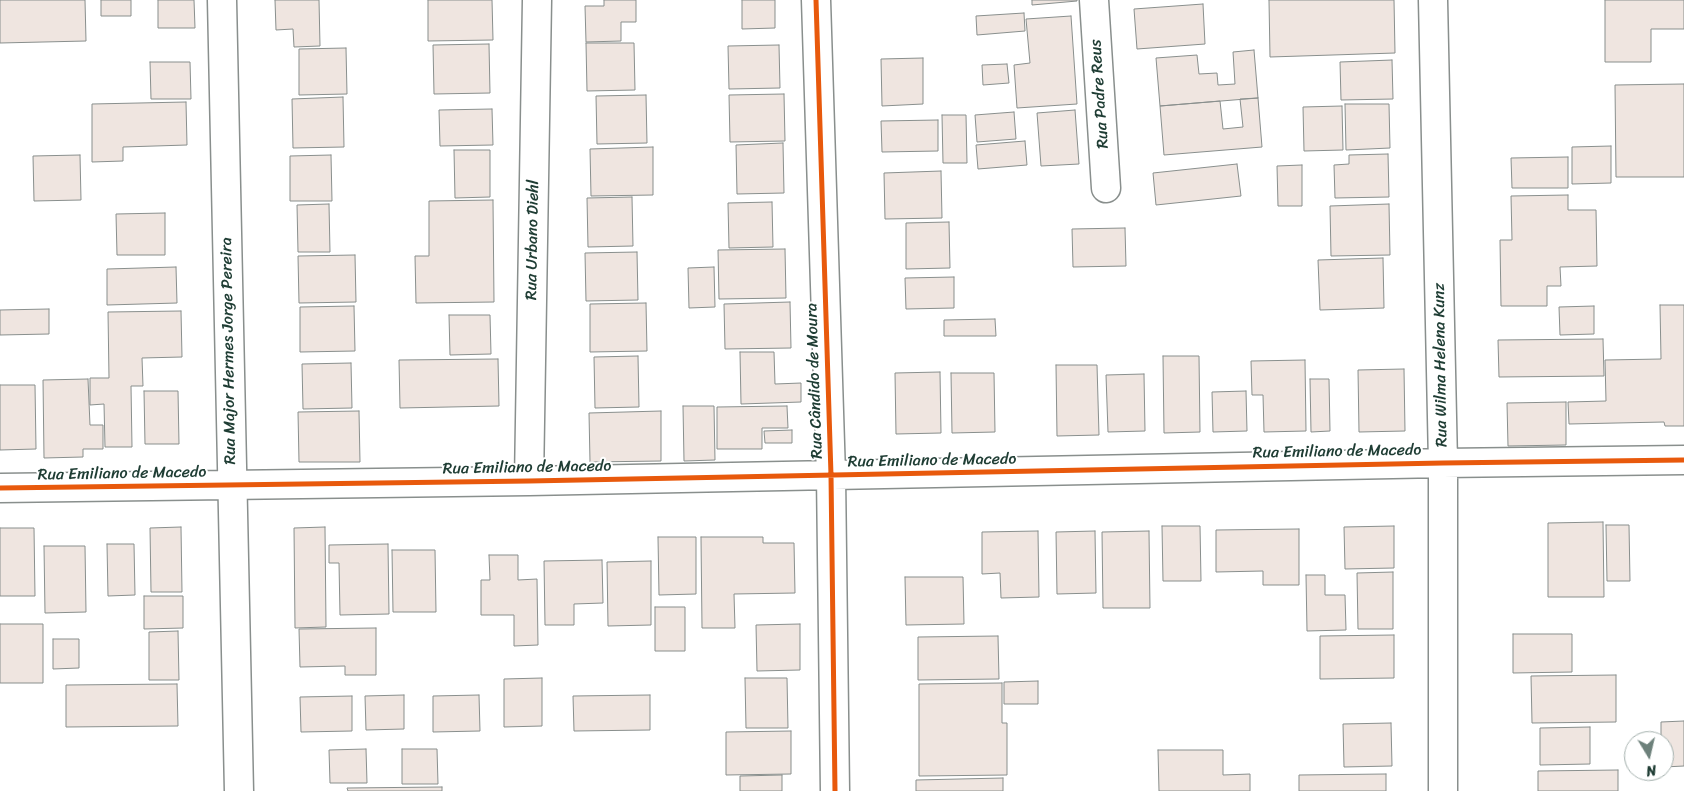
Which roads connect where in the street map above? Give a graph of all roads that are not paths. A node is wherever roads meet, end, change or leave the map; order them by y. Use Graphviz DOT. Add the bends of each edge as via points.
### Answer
graph roads {
  1 [pos="222,0"];
  2 [pos="537,0"];
  3 [pos="816,0"];
  4 [pos="1094,0"];
  5 [pos="1433,0"];
  6 [pos="1106,188"];
  7 [pos="1684,460"];
  8 [pos="1443,463"];
  9 [pos="831,475"];
  10 [pos="529,481"];
  11 [pos="232,485"];
  12 [pos="0,488"];
  13 [pos="239,791"];
  14 [pos="834,791"];
  15 [pos="1443,791"];
  1 -- 11 [label="street, Rua Major Hermes Jorge Pereira"];
  2 -- 10 [label="street, Rua Urbano Diehl"];
  3 -- 9 [label="street, Rua Cândido de Moura"];
  4 -- 6 [label="street, Rua Padre Reus"];
  5 -- 8 [label="street, Rua Wilma Helena Kunz"];
  7 -- 8 [label="street, Rua Emiliano de Macedo"];
  8 -- 9 [label="street, Rua Emiliano de Macedo"];
  8 -- 15 [label="street, Rua Wilma Helena Kunz"];
  9 -- 10 [label="street, Rua Emiliano de Macedo"];
  9 -- 14 [label="street, Rua Cândido de Moura"];
  10 -- 11 [label="street, Rua Emiliano de Macedo"];
  11 -- 12 [label="street, Rua Emiliano de Macedo"];
  11 -- 13 [label="street, Rua Major Hermes Jorge Pereira"];
}
